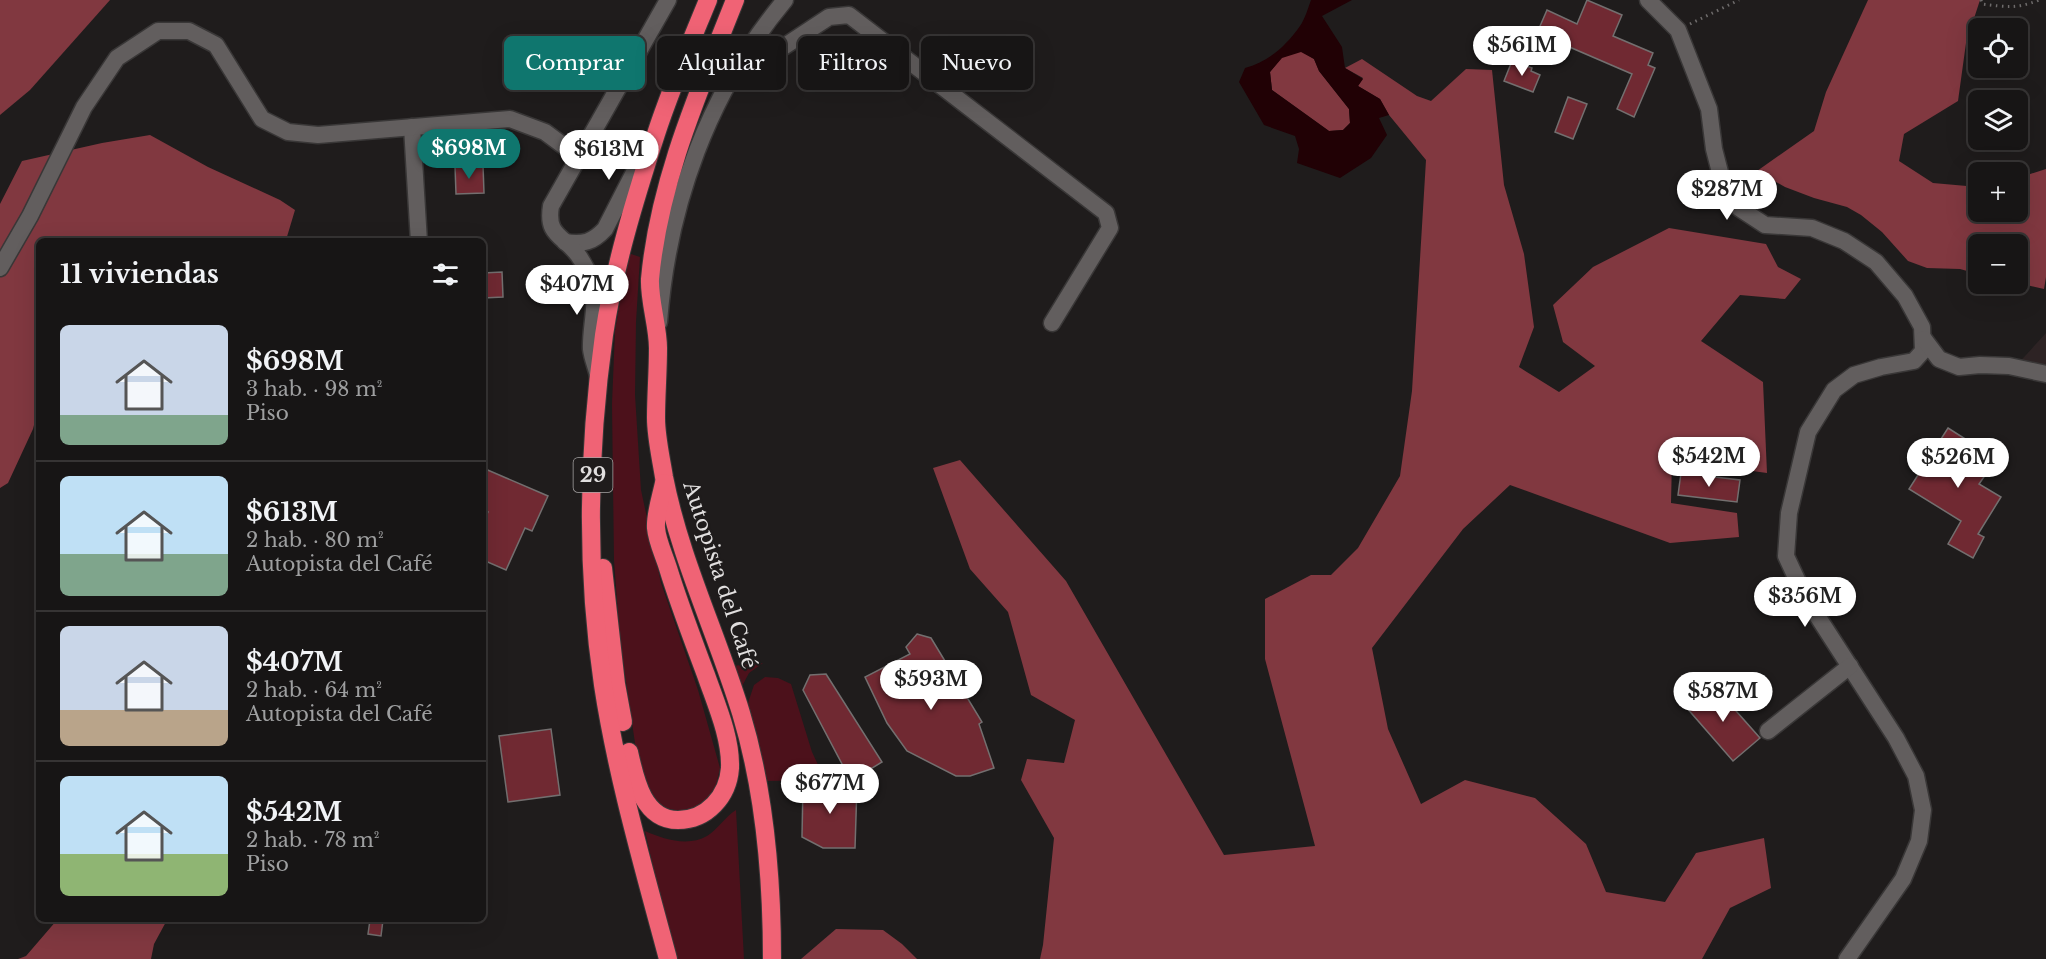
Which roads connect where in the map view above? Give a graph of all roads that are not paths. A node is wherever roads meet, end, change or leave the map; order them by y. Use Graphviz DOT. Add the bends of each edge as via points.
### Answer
graph roads {
  1 [pos="668,0"];
  2 [pos="708,0"];
  3 [pos="735,0"];
  4 [pos="786,0"];
  5 [pos="1648,0"];
  6 [pos="759,36"];
  7 [pos="786,46"];
  8 [pos="725,90"];
  9 [pos="412,127"];
  10 [pos="656,132"];
  11 [pos="580,158"];
  12 [pos="419,238"];
  13 [pos="565,242"];
  14 [pos="0,268"];
  15 [pos="1052,323"];
  16 [pos="658,332"];
  17 [pos="1923,339"];
  18 [pos="2046,374"];
  19 [pos="599,380"];
  20 [pos="664,478"];
  21 [pos="591,533"];
  22 [pos="1850,666"];
  23 [pos="1768,731"];
  24 [pos="668,959"];
  25 [pos="772,959"];
  26 [pos="1847,959"];
  1 -- 11 [label="street"];
  2 -- 10 [label="highway, 29"];
  3 -- 16 [label="highway, Autopista del Café" via="669,174 650,283"];
  4 -- 6 [label="street"];
  5 -- 17 [label="street" via="1678,30 1709,109 1724,184 1739,208 1765,225 1812,228 1844,241 1876,262 1905,296 1922,327"];
  7 -- 15 [label="street" via="829,17 849,15 1106,213 1110,228"];
  8 -- 16 [label="street" via="691,163 678,204 661,289"];
  9 -- 11 [label="street" via="510,119 545,132"];
  9 -- 12 [label="street"];
  9 -- 14 [label="street" via="318,135 288,132 262,119 216,45 189,31 158,31 117,58 84,107"];
  10 -- 13 [label="street" via="605,229 587,243"];
  10 -- 19 [label="highway, 29" via="614,288"];
  11 -- 13 [label="street" via="551,206 549,218 554,232"];
  13 -- 19 [label="street" via="578,255 591,281 591,350"];
  16 -- 20 [label="highway, Autopista del Café" via="656,421"];
  17 -- 18 [label="street" via="1939,359 1959,367 2008,366"];
  17 -- 22 [label="street" via="1923,351 1914,361 1854,375 1833,390 1808,432 1789,513 1786,556 1805,597"];
  19 -- 21 [label="highway, 29"];
  20 -- 21 [label="highway" via="656,528 728,746 728,784 720,799 700,816 688,820 663,817 653,811 638,788 616,684 604,571"];
  20 -- 25 [label="highway, Autopista del Café" via="689,567 730,680 755,765 768,859"];
  21 -- 24 [label="highway, 29" via="603,686 626,800"];
  22 -- 23 [label="street"];
  22 -- 26 [label="street" via="1916,776 1923,810 1919,841 1903,879"];
}
